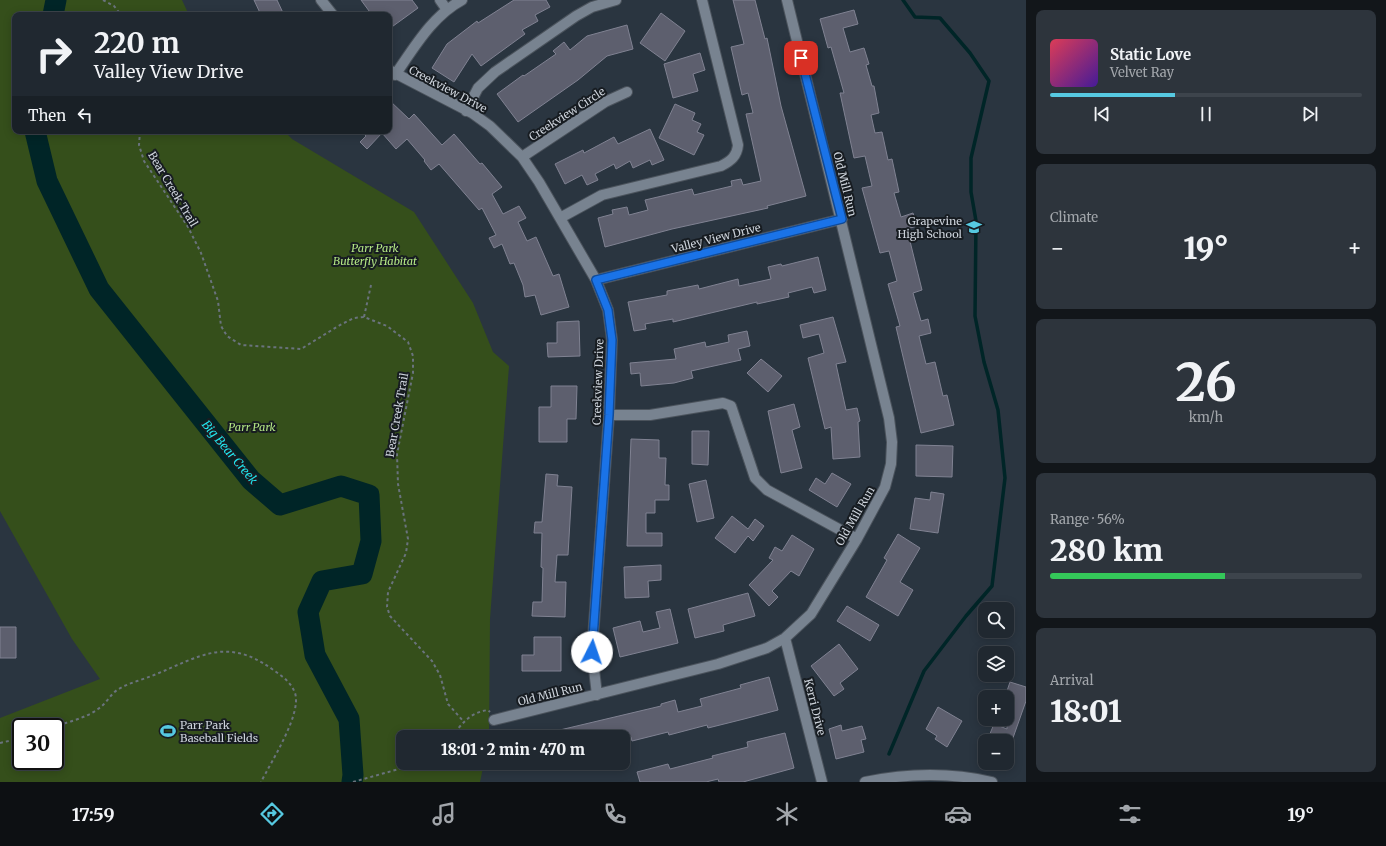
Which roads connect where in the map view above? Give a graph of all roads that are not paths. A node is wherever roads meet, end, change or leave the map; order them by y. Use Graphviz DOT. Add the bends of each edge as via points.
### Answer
graph roads {
  1 [pos="321,0"];
  2 [pos="440,0"];
  3 [pos="462,0"];
  4 [pos="616,0"];
  5 [pos="702,0"];
  6 [pos="787,0"];
  7 [pos="447,10"];
  8 [pos="331,12"];
  9 [pos="392,73"];
  10 [pos="627,92"];
  11 [pos="466,111"];
  12 [pos="522,157"];
  13 [pos="560,218"];
  14 [pos="842,219"];
  15 [pos="596,280"];
  16 [pos="609,415"];
  17 [pos="857,539"];
  18 [pos="785,638"];
  19 [pos="597,695"];
  20 [pos="494,720"];
  21 [pos="822,782"];
  22 [pos="865,782"];
  23 [pos="992,782"];
  1 -- 8 [label="street"];
  2 -- 7 [label="street"];
  3 -- 7 [label="street"];
  4 -- 11 [label="street" via="592,7 576,16 495,72 478,88"];
  5 -- 13 [label="street" via="738,144 737,153 721,166 602,195"];
  6 -- 14 [label="street, Old Mill Run"];
  7 -- 9 [label="street"];
  9 -- 11 [label="street, Creekview Drive"];
  10 -- 12 [label="street, Creekview Circle" via="605,102"];
  11 -- 12 [label="street, Creekview Drive" via="490,126"];
  12 -- 13 [label="street, Creekview Drive"];
  13 -- 15 [label="street, Creekview Drive"];
  14 -- 15 [label="street, Valley View Drive"];
  14 -- 17 [label="street, Old Mill Run" via="889,418 892,442 885,487"];
  15 -- 16 [label="street, Creekview Drive" via="608,310 612,340"];
  16 -- 17 [label="street" via="650,415 723,403 731,406 755,478 767,490"];
  16 -- 19 [label="street, Creekview Drive" via="592,652"];
  17 -- 18 [label="street, Old Mill Run" via="810,614"];
  18 -- 19 [label="street, Old Mill Run" via="767,648 718,664"];
  18 -- 21 [label="street, Kerri Drive"];
  19 -- 20 [label="street, Old Mill Run"];
  22 -- 23 [label="street" via="917,774 958,775"];
}
